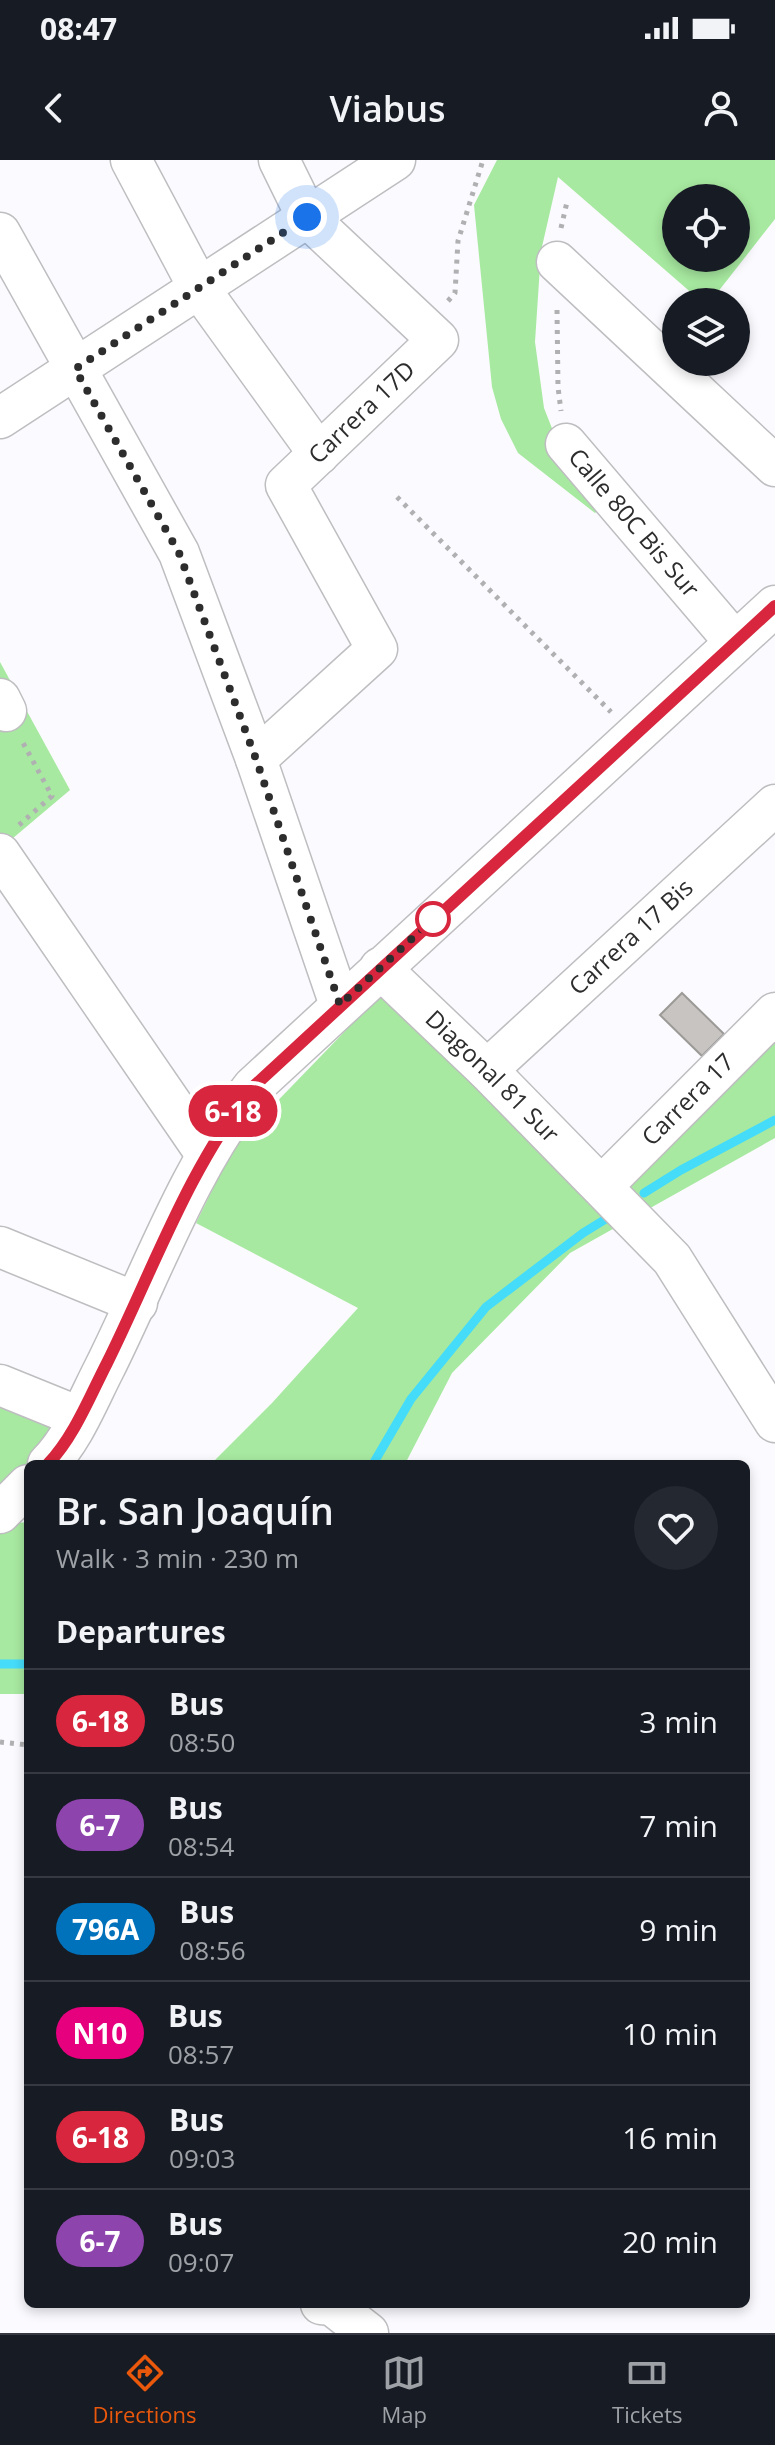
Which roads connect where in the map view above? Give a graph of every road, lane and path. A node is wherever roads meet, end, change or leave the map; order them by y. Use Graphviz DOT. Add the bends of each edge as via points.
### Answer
graph roads {
  1 [pos="131,160"];
  2 [pos="279,160"];
  3 [pos="395,160"];
  4 [pos="483,160"];
  5 [pos="567,202"];
  6 [pos="307,217"];
  7 [pos="0,233"];
  8 [pos="557,262"];
  9 [pos="199,288"];
  10 [pos="432,334"];
  11 [pos="75,369"];
  12 [pos="0,418"];
  13 [pos="566,444"];
  14 [pos="319,454"];
  15 [pos="775,466"];
  16 [pos="397,497"];
  17 [pos="774,610"];
  18 [pos="734,641"];
  19 [pos="3,705"];
  20 [pos="634,735"];
  21 [pos="256,759"];
  22 [pos="775,805"];
  23 [pos="5,843"];
  24 [pos="380,968"];
  25 [pos="340,1005"];
  26 [pos="775,1013"];
  27 [pos="487,1070"];
  28 [pos="206,1154"];
  29 [pos="602,1186"];
  30 [pos="0,1247"];
  31 [pos="137,1303"];
  32 [pos="0,1385"];
  33 [pos="79,1417"];
  34 [pos="775,1422"];
  35 [pos="51,1460"];
  36 [pos="24,1489"];
  37 [pos="0,1513"];
  38 [pos="0,1742"];
  39 [pos="24,1745"];
  40 [pos="336,2308"];
  41 [pos="368,2333"];
  1 -- 9 [label="street"];
  2 -- 6 [label="street"];
  3 -- 6 [label="street"];
  4 -- 10 [label="path" via="458,241 455,293"];
  5 -- 8 [label="path, Calle 80C Bis Sur"];
  6 -- 9 [label="street"];
  6 -- 10 [label="street"];
  7 -- 11 [label="street"];
  8 -- 13 [label="path, Calle 80C Bis Sur" via="558,387"];
  8 -- 15 [label="street"];
  9 -- 11 [label="street"];
  9 -- 14 [label="street"];
  10 -- 14 [label="street, Carrera 17D"];
  11 -- 12 [label="street"];
  11 -- 21 [label="street" via="179,553"];
  13 -- 18 [label="street, Calle 80C Bis Sur"];
  14 -- 21 [label="street, Carrera 17D" via="286,485 377,649"];
  16 -- 20 [label="path"];
  17 -- 18 [label="street"];
  18 -- 20 [label="street"];
  19 -- 23 [label="path" via="52,796"];
  20 -- 24 [label="street"];
  21 -- 25 [label="street"];
  22 -- 27 [label="street, Carrera 17 Bis"];
  23 -- 28 [label="street"];
  24 -- 25 [label="street"];
  24 -- 27 [label="street, Diagonal 81 Sur"];
  25 -- 28 [label="street" via="253,1087"];
  26 -- 29 [label="street, Carrera 17"];
  27 -- 29 [label="street, Diagonal 81 Sur"];
  28 -- 31 [label="street"];
  29 -- 34 [label="street, Diagonal 81 Sur" via="677,1266"];
  30 -- 31 [label="street"];
  31 -- 33 [label="street"];
  32 -- 33 [label="street"];
  33 -- 35 [label="street"];
  36 -- 37 [label="street"];
  38 -- 39 [label="path"];
  40 -- 41 [label="street"];
}
